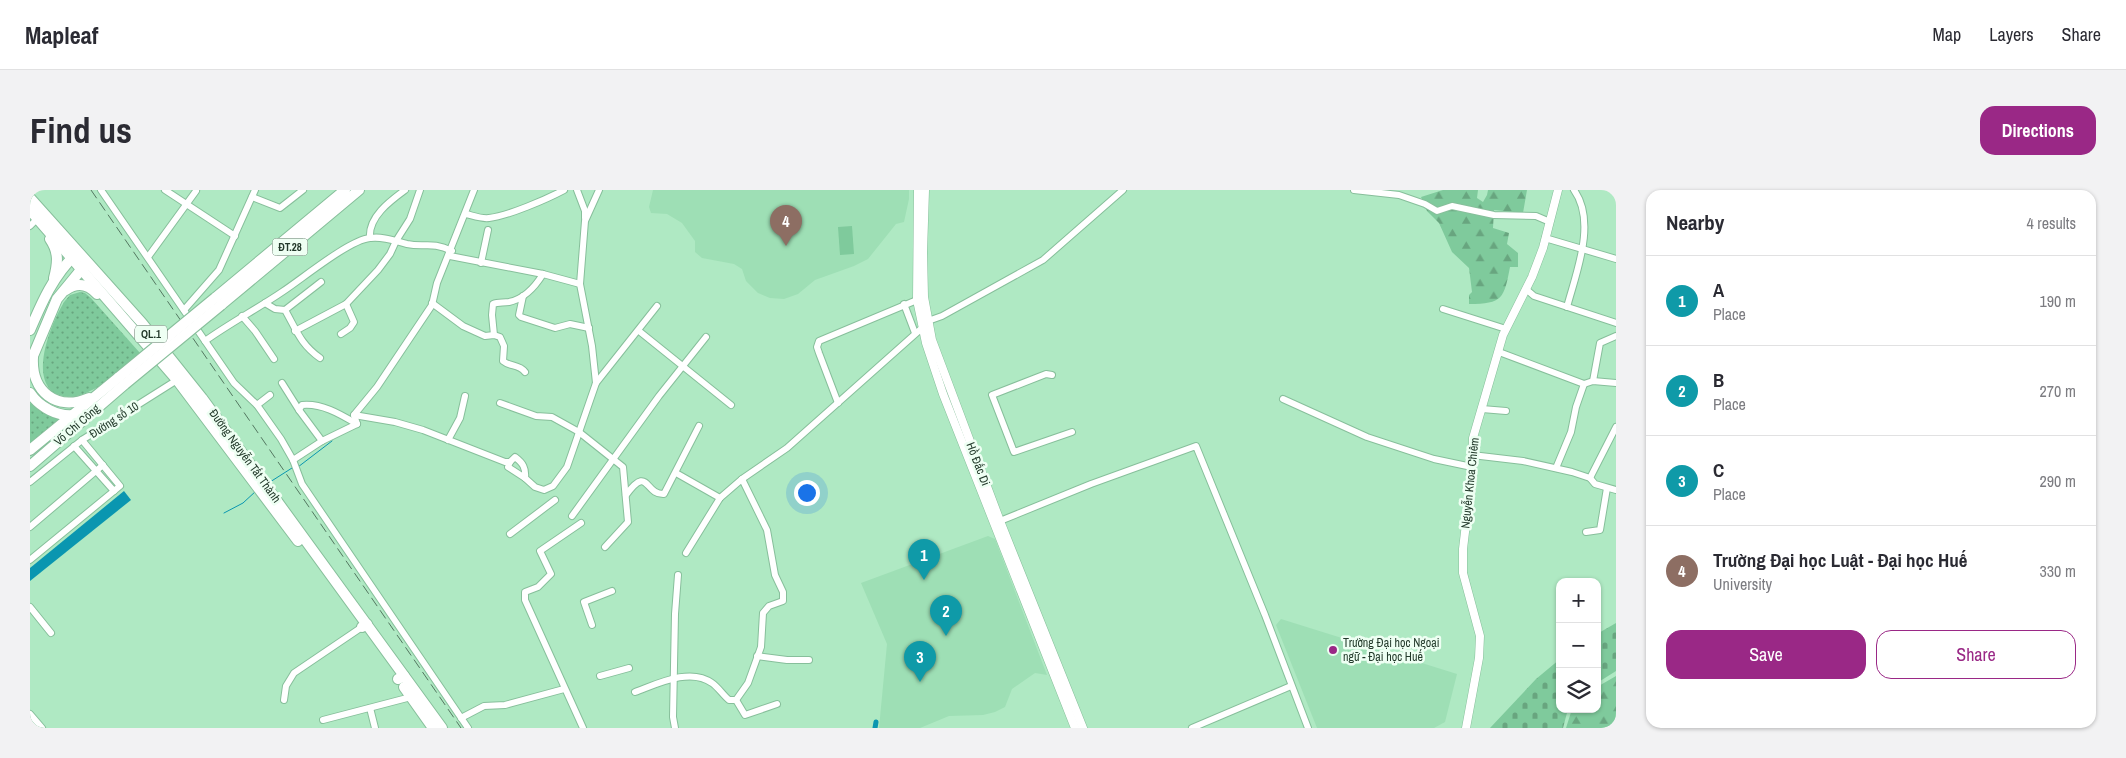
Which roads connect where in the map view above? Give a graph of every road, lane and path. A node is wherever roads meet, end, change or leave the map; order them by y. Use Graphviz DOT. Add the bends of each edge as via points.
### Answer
graph roads {
  1 [pos="100,190"];
  2 [pos="303,190"];
  3 [pos="345,190"];
  4 [pos="360,190"];
  5 [pos="405,190"];
  6 [pos="420,190"];
  7 [pos="474,190"];
  8 [pos="564,190"];
  9 [pos="577,190"];
  10 [pos="599,190"];
  11 [pos="918,190"];
  12 [pos="925,190"];
  13 [pos="1123,190"];
  14 [pos="1354,190"];
  15 [pos="1362,190"];
  16 [pos="1558,190"];
  17 [pos="1574,190"];
  18 [pos="168,191"];
  19 [pos="196,191"];
  20 [pos="252,193"];
  21 [pos="30,198"];
  22 [pos="186,205"];
  23 [pos="466,214"];
  24 [pos="32,217"];
  25 [pos="585,221"];
  26 [pos="1550,222"];
  27 [pos="488,230"];
  28 [pos="235,236"];
  29 [pos="370,238"];
  30 [pos="1546,238"];
  31 [pos="396,240"];
  32 [pos="1582,250"];
  33 [pos="451,253"];
  34 [pos="75,255"];
  35 [pos="148,257"];
  36 [pos="1616,259"];
  37 [pos="481,263"];
  38 [pos="85,266"];
  39 [pos="543,274"];
  40 [pos="54,281"];
  41 [pos="321,282"];
  42 [pos="580,284"];
  43 [pos="1527,290"];
  44 [pos="59,295"];
  45 [pos="523,296"];
  46 [pos="916,300"];
  47 [pos="218,301"];
  48 [pos="265,303"];
  49 [pos="432,303"];
  50 [pos="346,304"];
  51 [pos="904,304"];
  52 [pos="657,306"];
  53 [pos="1567,307"];
  54 [pos="1442,309"];
  55 [pos="184,310"];
  56 [pos="285,310"];
  57 [pos="242,316"];
  58 [pos="928,321"];
  59 [pos="1616,323"];
  60 [pos="589,328"];
  61 [pos="1506,329"];
  62 [pos="30,330"];
  63 [pos="134,330"];
  64 [pos="918,330"];
  65 [pos="639,331"];
  66 [pos="295,332"];
  67 [pos="341,334"];
  68 [pos="494,335"];
  69 [pos="1616,336"];
  70 [pos="706,337"];
  71 [pos="205,341"];
  72 [pos="1499,352"];
  73 [pos="32,358"];
  74 [pos="320,358"];
  75 [pos="274,359"];
  76 [pos="682,366"];
  77 [pos="525,372"];
  78 [pos="1052,376"];
  79 [pos="177,380"];
  80 [pos="1592,381"];
  81 [pos="596,383"];
  82 [pos="1616,383"];
  83 [pos="282,384"];
  84 [pos="1584,384"];
  85 [pos="30,393"];
  86 [pos="106,394"];
  87 [pos="270,395"];
  88 [pos="465,396"];
  89 [pos="1283,400"];
  90 [pos="500,403"];
  91 [pos="838,403"];
  92 [pos="257,405"];
  93 [pos="731,405"];
  94 [pos="1482,409"];
  95 [pos="299,410"];
  96 [pos="1506,411"];
  97 [pos="70,416"];
  98 [pos="354,416"];
  99 [pos="357,424"];
  100 [pos="699,426"];
  101 [pos="1616,427"];
  102 [pos="579,432"];
  103 [pos="1072,432"];
  104 [pos="82,440"];
  105 [pos="448,440"];
  106 [pos="322,441"];
  107 [pos="74,446"];
  108 [pos="30,450"];
  109 [pos="1472,455"];
  110 [pos="615,459"];
  111 [pos="293,461"];
  112 [pos="510,462"];
  113 [pos="103,465"];
  114 [pos="30,466"];
  115 [pos="1472,467"];
  116 [pos="1556,468"];
  117 [pos="96,471"];
  118 [pos="676,473"];
  119 [pos="525,478"];
  120 [pos="1590,478"];
  121 [pos="742,479"];
  122 [pos="258,481"];
  123 [pos="30,482"];
  124 [pos="117,488"];
  125 [pos="1607,488"];
  126 [pos="1616,490"];
  127 [pos="626,495"];
  128 [pos="720,498"];
  129 [pos="555,500"];
  130 [pos="572,516"];
  131 [pos="1000,521"];
  132 [pos="581,523"];
  133 [pos="30,526"];
  134 [pos="1586,532"];
  135 [pos="510,534"];
  136 [pos="605,547"];
  137 [pos="686,553"];
  138 [pos="30,560"];
  139 [pos="678,575"];
  140 [pos="612,591"];
  141 [pos="30,607"];
  142 [pos="364,625"];
  143 [pos="592,625"];
  144 [pos="51,633"];
  145 [pos="758,656"];
  146 [pos="810,660"];
  147 [pos="1053,662"];
  148 [pos="629,668"];
  149 [pos="600,676"];
  150 [pos="401,677"];
  151 [pos="674,677"];
  152 [pos="1291,686"];
  153 [pos="564,688"];
  154 [pos="635,692"];
  155 [pos="411,697"];
  156 [pos="284,700"];
  157 [pos="736,700"];
  158 [pos="777,704"];
  159 [pos="370,708"];
  160 [pos="30,714"];
  161 [pos="461,718"];
  162 [pos="323,720"];
  163 [pos="42,728"];
  164 [pos="375,728"];
  165 [pos="433,728"];
  166 [pos="442,728"];
  167 [pos="468,728"];
  168 [pos="583,728"];
  169 [pos="675,728"];
  170 [pos="1075,728"];
  171 [pos="1083,728"];
  172 [pos="1192,728"];
  173 [pos="1308,728"];
  174 [pos="1466,728"];
  1 -- 35 [label="street"];
  2 -- 20 [label="street" via="280,208"];
  3 -- 47 [label="main road, ĐT.28"];
  4 -- 47 [label="main road, ĐT.28"];
  5 -- 29 [label="street" via="373,220"];
  6 -- 31 [label="street" via="413,213"];
  7 -- 23 [label="street"];
  8 -- 23 [label="street" via="491,218"];
  9 -- 25 [label="street"];
  10 -- 25 [label="street"];
  11 -- 46 [label="street, Hồ Đắc Di"];
  12 -- 58 [label="street, Hồ Đắc Di" via="922,252"];
  13 -- 58 [label="street" via="1043,260"];
  14 -- 15 [label="street"];
  15 -- 26 [label="street" via="1399,195 1437,211 1452,206 1494,215 1536,216"];
  16 -- 26 [label="street, Nguyễn Khoa Chiêm"];
  17 -- 32 [label="street" via="1585,224"];
  18 -- 22 [label="street"];
  19 -- 22 [label="street"];
  20 -- 28 [label="street"];
  21 -- 34 [label="main road, Đường Nguyễn Tất Thành / QL.1"];
  22 -- 28 [label="street"];
  22 -- 35 [label="street"];
  23 -- 33 [label="street"];
  24 -- 34 [label="main road, Đường Nguyễn Tất Thành / QL.1"];
  24 -- 40 [label="main road" via="57,253"];
  25 -- 42 [label="street"];
  26 -- 30 [label="street, Nguyễn Khoa Chiêm"];
  27 -- 37 [label="street"];
  28 -- 55 [label="street" via="219,270"];
  29 -- 31 [label="street"];
  29 -- 48 [label="street" via="329,259"];
  30 -- 32 [label="street"];
  30 -- 43 [label="street, Nguyễn Khoa Chiêm"];
  31 -- 33 [label="street" via="433,244"];
  31 -- 50 [label="street" via="383,263"];
  32 -- 36 [label="street"];
  32 -- 53 [label="street"];
  33 -- 37 [label="street"];
  33 -- 49 [label="street"];
  34 -- 38 [label="main road, Đường Nguyễn Tất Thành / QL.1"];
  34 -- 40 [label="main road"];
  35 -- 55 [label="street"];
  37 -- 39 [label="street"];
  38 -- 44 [label="main road"];
  38 -- 63 [label="main road, Đường Nguyễn Tất Thành / QL.1"];
  38 -- 122 [label="main road, Đường Nguyễn Tất Thành / QL.1" via="166,353 202,398"];
  39 -- 42 [label="street"];
  39 -- 45 [label="street" via="536,286"];
  40 -- 62 [label="main road"];
  41 -- 56 [label="street"];
  42 -- 60 [label="street"];
  43 -- 53 [label="street" via="1534,296"];
  43 -- 61 [label="street, Nguyễn Khoa Chiêm"];
  44 -- 63 [label="main road" via="71,286 85,285"];
  44 -- 73 [label="main road"];
  45 -- 60 [label="street" via="521,317 555,328 570,324"];
  45 -- 68 [label="street" via="514,301 493,304"];
  46 -- 51 [label="street"];
  46 -- 64 [label="street, Hồ Đắc Di"];
  47 -- 86 [label="main road, Võ Chí Công / ĐT.28, bridge"];
  48 -- 56 [label="street" via="275,310"];
  48 -- 57 [label="street"];
  49 -- 68 [label="street" via="463,326 485,336"];
  49 -- 98 [label="street"];
  50 -- 66 [label="street"];
  50 -- 67 [label="street" via="354,322"];
  51 -- 64 [label="street"];
  51 -- 91 [label="street" via="819,341 817,347"];
  52 -- 65 [label="street"];
  53 -- 59 [label="street"];
  54 -- 61 [label="street"];
  55 -- 71 [label="street"];
  56 -- 66 [label="street"];
  57 -- 71 [label="street"];
  57 -- 75 [label="street"];
  58 -- 131 [label="street, Hồ Đắc Di" via="932,340"];
  60 -- 81 [label="street"];
  61 -- 72 [label="street, Nguyễn Khoa Chiêm"];
  63 -- 79 [label="main road, Đường Nguyễn Tất Thành / QL.1"];
  64 -- 91 [label="street"];
  64 -- 147 [label="street, Hồ Đắc Di"];
  65 -- 76 [label="street"];
  65 -- 81 [label="street"];
  66 -- 74 [label="street"];
  68 -- 77 [label="street" via="503,339 504,362 520,366"];
  69 -- 80 [label="street" via="1600,343"];
  70 -- 76 [label="street"];
  71 -- 92 [label="street" via="234,383"];
  72 -- 84 [label="street"];
  72 -- 94 [label="street, Nguyễn Khoa Chiêm"];
  73 -- 86 [label="main road" via="35,381 55,400 81,402"];
  76 -- 93 [label="street"];
  76 -- 110 [label="street"];
  78 -- 103 [label="street" via="1046,374 992,395 1014,452"];
  79 -- 104 [label="street, Đường số 10"];
  79 -- 122 [label="main road, Đường Nguyễn Tất Thành / QL.1"];
  80 -- 82 [label="street"];
  80 -- 84 [label="street"];
  81 -- 102 [label="street"];
  83 -- 95 [label="street"];
  84 -- 116 [label="street" via="1571,432"];
  85 -- 97 [label="main road" via="45,408"];
  86 -- 97 [label="main road, Võ Chí Công / ĐT.28"];
  86 -- 114 [label="main road, Võ Chí Công / ĐT.28"];
  87 -- 92 [label="street"];
  88 -- 105 [label="street" via="460,418"];
  89 -- 115 [label="street" via="1367,437 1434,459"];
  90 -- 102 [label="street" via="536,416 552,416"];
  91 -- 121 [label="street" via="787,448"];
  92 -- 111 [label="street"];
  94 -- 96 [label="street"];
  94 -- 109 [label="street, Nguyễn Khoa Chiêm" via="1473,438"];
  95 -- 99 [label="street" via="305,405 326,408"];
  95 -- 106 [label="street"];
  97 -- 108 [label="main road, Võ Chí Công / ĐT.28"];
  98 -- 99 [label="street"];
  98 -- 105 [label="street" via="395,422"];
  99 -- 106 [label="street"];
  100 -- 118 [label="street"];
  101 -- 120 [label="street"];
  102 -- 110 [label="street"];
  102 -- 119 [label="street" via="567,467 553,486 544,490"];
  104 -- 107 [label="street, Đường số 10"];
  104 -- 113 [label="street"];
  105 -- 112 [label="street"];
  106 -- 111 [label="street"];
  107 -- 117 [label="street"];
  107 -- 123 [label="street, Đường số 10"];
  109 -- 115 [label="street, Nguyễn Khoa Chiêm"];
  109 -- 116 [label="street"];
  110 -- 127 [label="street" via="623,467"];
  110 -- 130 [label="street"];
  111 -- 161 [label="street" via="297,475"];
  112 -- 119 [label="street" via="508,467"];
  112 -- 119 [label="street" via="515,456 523,463"];
  113 -- 117 [label="street"];
  113 -- 124 [label="street"];
  115 -- 174 [label="street, Nguyễn Khoa Chiêm" via="1463,573 1480,636"];
  116 -- 120 [label="street"];
  117 -- 124 [label="street"];
  117 -- 133 [label="street"];
  118 -- 127 [label="street" via="664,494 638,481"];
  118 -- 128 [label="street"];
  120 -- 125 [label="street" via="1595,484"];
  121 -- 128 [label="street"];
  121 -- 145 [label="street" via="767,530 775,575 783,592 783,601 769,606 763,613"];
  122 -- 142 [label="main road, Đường Nguyễn Tất Thành / QL.1"];
  124 -- 138 [label="street"];
  125 -- 126 [label="street"];
  125 -- 134 [label="street" via="1600,530"];
  127 -- 136 [label="street" via="628,522"];
  128 -- 137 [label="street"];
  129 -- 135 [label="street"];
  131 -- 147 [label="street, Hồ Đắc Di"];
  131 -- 152 [label="street" via="1196,446"];
  132 -- 153 [label="street" via="540,551 552,574 525,592 524,596"];
  139 -- 151 [label="street"];
  140 -- 143 [label="street" via="584,602"];
  141 -- 144 [label="street"];
  142 -- 150 [label="main road, Đường Nguyễn Tất Thành / QL.1"];
  142 -- 156 [label="street" via="294,673 286,686"];
  145 -- 146 [label="street"];
  145 -- 157 [label="street" via="748,682"];
  147 -- 170 [label="street, Hồ Đắc Di"];
  147 -- 171 [label="street, Hồ Đắc Di"];
  148 -- 149 [label="street"];
  150 -- 155 [label="main road, Đường Nguyễn Tất Thành / QL.1"];
  150 -- 166 [label="main road, Đường Nguyễn Tất Thành / QL.1"];
  151 -- 154 [label="street"];
  151 -- 157 [label="street" via="706,680 728,700"];
  151 -- 169 [label="street"];
  152 -- 172 [label="street"];
  152 -- 173 [label="street"];
  153 -- 161 [label="street" via="505,705 484,706"];
  153 -- 168 [label="street"];
  155 -- 159 [label="street"];
  155 -- 165 [label="main road, Đường Nguyễn Tất Thành / QL.1"];
  157 -- 158 [label="street" via="745,715"];
  159 -- 162 [label="street"];
  159 -- 164 [label="street"];
  160 -- 163 [label="street"];
  161 -- 167 [label="street"];
}
